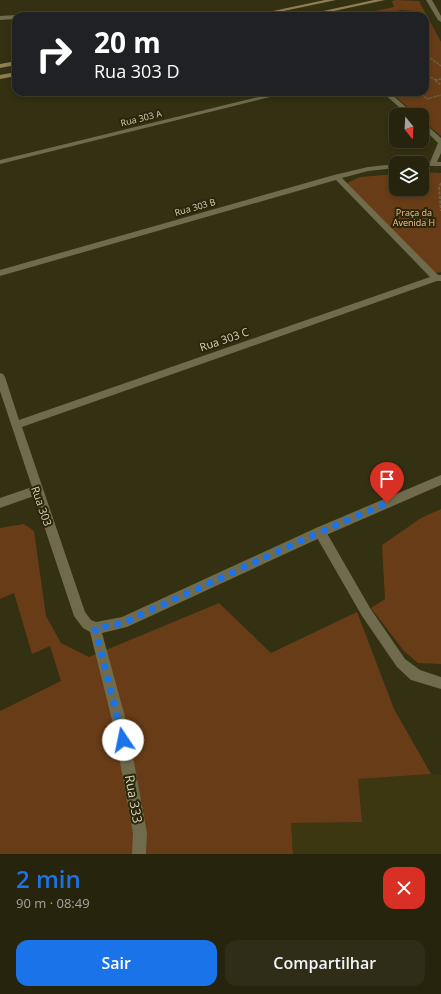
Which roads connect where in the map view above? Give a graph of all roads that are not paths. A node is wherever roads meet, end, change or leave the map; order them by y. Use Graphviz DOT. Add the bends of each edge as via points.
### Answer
graph roads {
  1 [pos="333,0"];
  2 [pos="382,0"];
  3 [pos="429,0"];
  4 [pos="282,12"];
  5 [pos="323,12"];
  6 [pos="0,18"];
  7 [pos="12,18"];
  8 [pos="441,20"];
  9 [pos="12,64"];
  10 [pos="0,66"];
  11 [pos="12,75"];
  12 [pos="0,78"];
  13 [pos="271,96"];
  14 [pos="390,96"];
  15 [pos="404,108"];
  16 [pos="429,130"];
  17 [pos="0,162"];
  18 [pos="432,164"];
  19 [pos="441,164"];
  20 [pos="389,167"];
  21 [pos="337,177"];
  22 [pos="0,273"];
  23 [pos="438,278"];
  24 [pos="0,377"];
  25 [pos="16,425"];
  26 [pos="441,480"];
  27 [pos="37,490"];
  28 [pos="0,502"];
  29 [pos="320,532"];
  30 [pos="95,628"];
  31 [pos="441,683"];
  32 [pos="139,854"];
  1 -- 4 [label="street"];
  2 -- 5 [label="street"];
  3 -- 8 [label="street"];
  6 -- 7 [label="street"];
  9 -- 10 [label="street"];
  11 -- 12 [label="street"];
  13 -- 17 [label="street, Rua 303 A"];
  14 -- 15 [label="street"];
  16 -- 18 [label="street" via="441,143"];
  18 -- 19 [label="street"];
  20 -- 21 [label="street, Rua 303 B"];
  21 -- 22 [label="street, Rua 303 B"];
  21 -- 23 [label="street"];
  23 -- 25 [label="street, Rua 303 C"];
  24 -- 25 [label="street, Rua 303"];
  25 -- 27 [label="street, Rua 303"];
  26 -- 29 [label="street"];
  27 -- 28 [label="street"];
  27 -- 30 [label="street, Rua 303" via="80,616"];
  29 -- 30 [label="street" via="123,623"];
  29 -- 31 [label="street" via="366,612 401,663 416,675"];
  30 -- 32 [label="street, Rua 333" via="120,724 140,833"];
}
